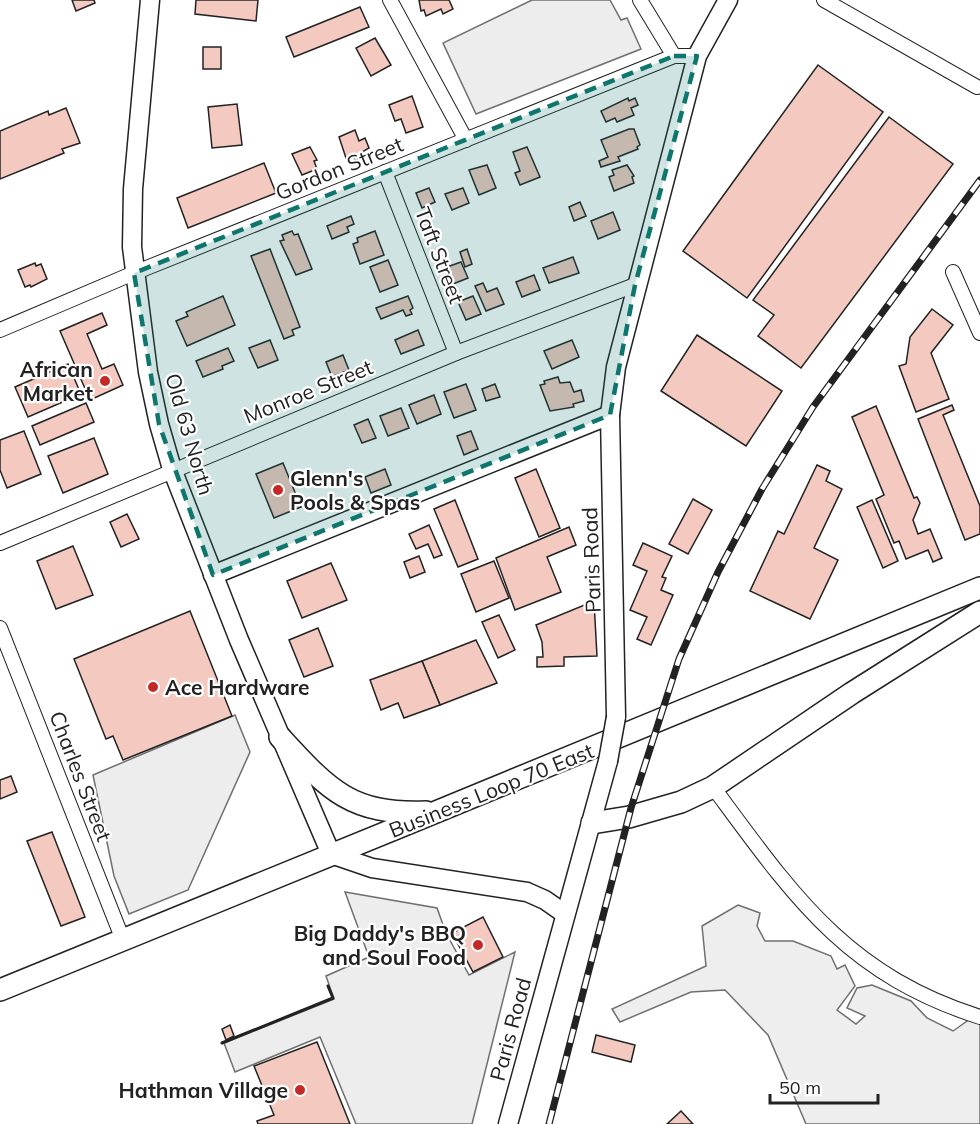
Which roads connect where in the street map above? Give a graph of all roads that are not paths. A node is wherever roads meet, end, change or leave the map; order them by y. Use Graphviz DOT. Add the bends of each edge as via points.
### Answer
graph roads {
  1 [pos="150,0"];
  2 [pos="390,0"];
  3 [pos="640,0"];
  4 [pos="728,0"];
  5 [pos="824,0"];
  6 [pos="674,56"];
  7 [pos="697,56"];
  8 [pos="977,87"];
  9 [pos="466,140"];
  10 [pos="385,172"];
  11 [pos="953,272"];
  12 [pos="134,273"];
  13 [pos="635,285"];
  14 [pos="0,330"];
  15 [pos="980,333"];
  16 [pos="456,353"];
  17 [pos="610,415"];
  18 [pos="172,469"];
  19 [pos="0,543"];
  20 [pos="213,575"];
  21 [pos="980,588"];
  22 [pos="980,612"];
  23 [pos="0,628"];
  24 [pos="7,664"];
  25 [pos="280,737"];
  26 [pos="713,787"];
  27 [pos="444,811"];
  28 [pos="592,823"];
  29 [pos="331,854"];
  30 [pos="565,914"];
  31 [pos="123,940"];
  32 [pos="0,990"];
  33 [pos="980,1017"];
  34 [pos="508,1124"];
  1 -- 12 [label="main road, Old 63 North" via="133,189"];
  2 -- 9 [label="street"];
  3 -- 6 [label="street"];
  4 -- 7 [label="main road, Paris Road"];
  5 -- 8 [label="street"];
  6 -- 7 [label="street, Gordon Street"];
  6 -- 9 [label="street, Gordon Street"];
  7 -- 13 [label="main road, Paris Road"];
  9 -- 10 [label="street, Gordon Street"];
  10 -- 12 [label="street, Gordon Street"];
  10 -- 16 [label="street, Taft Street"];
  11 -- 15 [label="street"];
  12 -- 14 [label="street, Gordon Street"];
  12 -- 18 [label="main road, Old 63 North" via="148,372"];
  13 -- 16 [label="street, Monroe Street"];
  13 -- 17 [label="main road, Paris Road"];
  16 -- 18 [label="street, Monroe Street"];
  17 -- 20 [label="main road"];
  17 -- 28 [label="main road, Paris Road, bridge" via="616,717"];
  18 -- 19 [label="street, Monroe Street"];
  18 -- 20 [label="main road, Old 63 North"];
  20 -- 25 [label="main road, Old 63 North"];
  21 -- 27 [label="main road, Business Loop 70 East"];
  22 -- 26 [label="main road"];
  23 -- 24 [label="street, Charles Street"];
  24 -- 31 [label="street, Charles Street"];
  25 -- 27 [label="main road" via="313,773 346,800 397,813"];
  25 -- 29 [label="main road, Old 63 North"];
  26 -- 28 [label="main road" via="671,805"];
  26 -- 33 [label="street" via="812,915 841,942 872,967 920,993"];
  27 -- 29 [label="main road, Business Loop 70 East"];
  28 -- 30 [label="main road, Paris Road"];
  29 -- 30 [label="main road" via="372,868 527,892"];
  29 -- 31 [label="main road, Business Loop 70 East"];
  30 -- 34 [label="main road, Paris Road"];
  31 -- 32 [label="main road, Business Loop 70 East"];
}
